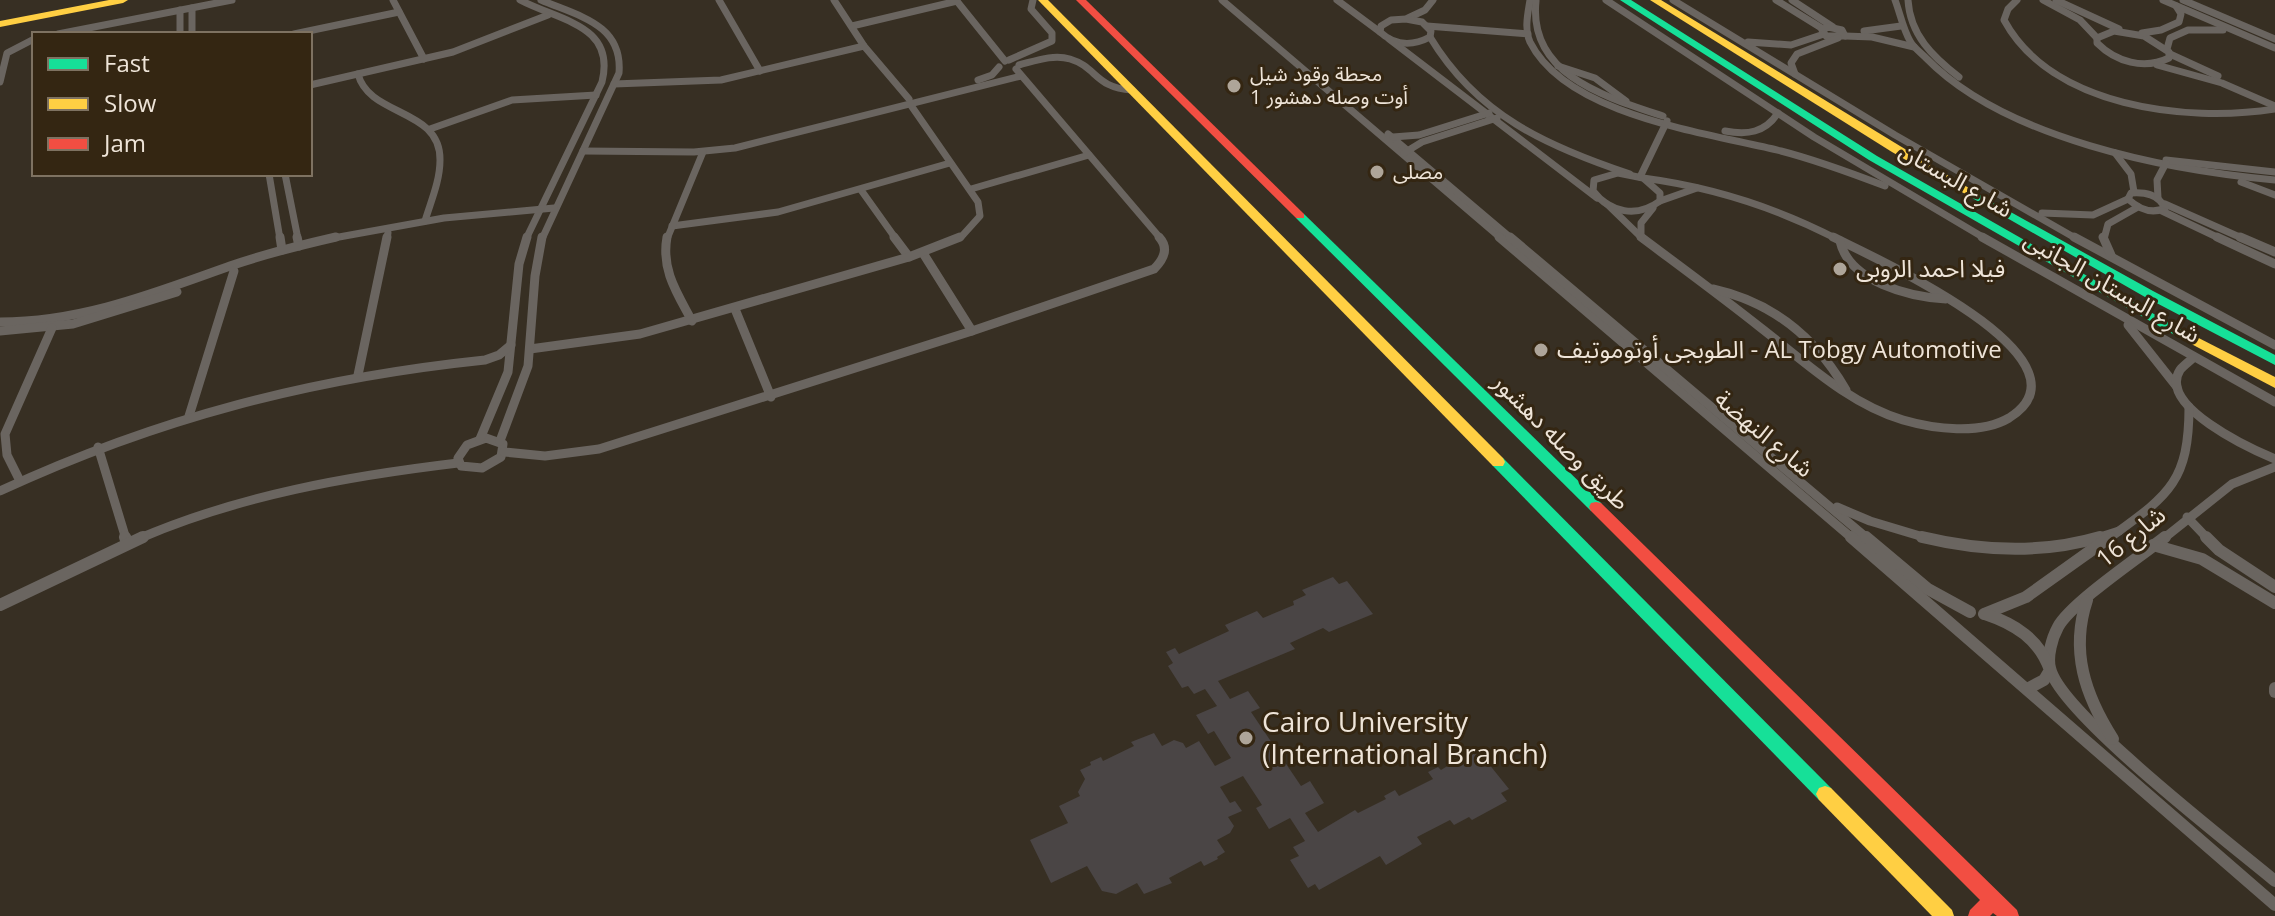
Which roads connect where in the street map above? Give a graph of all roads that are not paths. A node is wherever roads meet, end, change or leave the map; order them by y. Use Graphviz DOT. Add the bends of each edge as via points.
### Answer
graph roads {
  1 [pos="123,0"];
  2 [pos="232,0"];
  3 [pos="393,0"];
  4 [pos="520,0"];
  5 [pos="541,0"];
  6 [pos="566,0"];
  7 [pos="719,0"];
  8 [pos="834,0"];
  9 [pos="1033,0"];
  10 [pos="1043,0"];
  11 [pos="1081,0"];
  12 [pos="1222,0"];
  13 [pos="1232,0"];
  14 [pos="1337,0"];
  15 [pos="1433,0"];
  16 [pos="1533,0"];
  17 [pos="1606,0"];
  18 [pos="1625,0"];
  19 [pos="1655,0"];
  20 [pos="1776,0"];
  21 [pos="1792,0"];
  22 [pos="1885,0"];
  23 [pos="1908,0"];
  24 [pos="2017,0"];
  25 [pos="2043,0"];
  26 [pos="2056,0"];
  27 [pos="2163,0"];
  28 [pos="2183,0"];
  29 [pos="956,1"];
  30 [pos="1895,4"];
  31 [pos="554,6"];
  32 [pos="1676,6"];
  33 [pos="2176,6"];
  34 [pos="192,8"];
  35 [pos="1428,8"];
  36 [pos="180,10"];
  37 [pos="399,12"];
  38 [pos="548,15"];
  39 [pos="1359,17"];
  40 [pos="1406,19"];
  41 [pos="1387,21"];
  42 [pos="0,24"];
  43 [pos="1426,25"];
  44 [pos="852,26"];
  45 [pos="1901,26"];
  46 [pos="2244,26"];
  47 [pos="1463,31"];
  48 [pos="1824,31"];
  49 [pos="2234,31"];
  50 [pos="68,32"];
  51 [pos="180,32"];
  52 [pos="192,32"];
  53 [pos="304,32"];
  54 [pos="1380,32"];
  55 [pos="2124,32"];
  56 [pos="1840,33"];
  57 [pos="1528,34"];
  58 [pos="2136,34"];
  59 [pos="1430,36"];
  60 [pos="2097,38"];
  61 [pos="1389,39"];
  62 [pos="2275,39"];
  63 [pos="32,40"];
  64 [pos="1743,41"];
  65 [pos="864,46"];
  66 [pos="1915,47"];
  67 [pos="2275,48"];
  68 [pos="1039,49"];
  69 [pos="2168,52"];
  70 [pos="1046,58"];
  71 [pos="424,59"];
  72 [pos="1711,61"];
  73 [pos="1004,63"];
  74 [pos="2151,64"];
  75 [pos="1560,66"];
  76 [pos="1549,67"];
  77 [pos="1019,70"];
  78 [pos="760,71"];
  79 [pos="358,74"];
  80 [pos="1795,74"];
  81 [pos="0,82"];
  82 [pos="1960,82"];
  83 [pos="614,84"];
  84 [pos="312,85"];
  85 [pos="1132,90"];
  86 [pos="596,95"];
  87 [pos="909,102"];
  88 [pos="2275,105"];
  89 [pos="1778,113"];
  90 [pos="1494,115"];
  91 [pos="1667,120"];
  92 [pos="430,129"];
  93 [pos="1392,137"];
  94 [pos="585,149"];
  95 [pos="2116,151"];
  96 [pos="703,152"];
  97 [pos="1405,153"];
  98 [pos="1089,155"];
  99 [pos="950,163"];
  100 [pos="2166,163"];
  101 [pos="2275,172"];
  102 [pos="1630,174"];
  103 [pos="269,176"];
  104 [pos="285,176"];
  105 [pos="1642,177"];
  106 [pos="2228,177"];
  107 [pos="2275,180"];
  108 [pos="1699,188"];
  109 [pos="971,189"];
  110 [pos="861,190"];
  111 [pos="2275,195"];
  112 [pos="1910,196"];
  113 [pos="2131,196"];
  114 [pos="1597,198"];
  115 [pos="1607,204"];
  116 [pos="2161,204"];
  117 [pos="1656,205"];
  118 [pos="2138,207"];
  119 [pos="554,208"];
  120 [pos="2031,211"];
  121 [pos="536,213"];
  122 [pos="425,221"];
  123 [pos="672,226"];
  124 [pos="388,233"];
  125 [pos="1641,237"];
  126 [pos="1840,241"];
  127 [pos="299,246"];
  128 [pos="282,250"];
  129 [pos="2275,252"];
  130 [pos="923,253"];
  131 [pos="909,257"];
  132 [pos="2112,257"];
  133 [pos="2275,264"];
  134 [pos="234,271"];
  135 [pos="1711,289"];
  136 [pos="2156,290"];
  137 [pos="1948,299"];
  138 [pos="735,309"];
  139 [pos="2121,317"];
  140 [pos="692,321"];
  141 [pos="0,322"];
  142 [pos="52,328"];
  143 [pos="0,331"];
  144 [pos="972,331"];
  145 [pos="2272,343"];
  146 [pos="511,345"];
  147 [pos="530,349"];
  148 [pos="2194,357"];
  149 [pos="485,360"];
  150 [pos="2275,361"];
  151 [pos="508,372"];
  152 [pos="358,375"];
  153 [pos="2275,383"];
  154 [pos="2179,391"];
  155 [pos="1848,394"];
  156 [pos="771,397"];
  157 [pos="2275,402"];
  158 [pos="2189,407"];
  159 [pos="189,416"];
  160 [pos="4,425"];
  161 [pos="480,439"];
  162 [pos="500,441"];
  163 [pos="98,447"];
  164 [pos="504,452"];
  165 [pos="2275,459"];
  166 [pos="458,463"];
  167 [pos="2275,467"];
  168 [pos="20,481"];
  169 [pos="0,491"];
  170 [pos="1821,505"];
  171 [pos="2187,517"];
  172 [pos="2119,531"];
  173 [pos="127,543"];
  174 [pos="2153,545"];
  175 [pos="2275,587"];
  176 [pos="2088,598"];
  177 [pos="2275,603"];
  178 [pos="0,605"];
  179 [pos="1970,612"];
  180 [pos="1984,614"];
  181 [pos="1945,617"];
  182 [pos="2050,670"];
  183 [pos="2027,689"];
  184 [pos="2118,748"];
  185 [pos="2275,881"];
  186 [pos="1993,900"];
  187 [pos="2275,905"];
  188 [pos="1945,916"];
  189 [pos="1977,916"];
  190 [pos="2010,916"];
  1 -- 42 [label="main road"];
  2 -- 34 [label="street"];
  3 -- 37 [label="street"];
  4 -- 38 [label="street"];
  5 -- 31 [label="street"];
  6 -- 31 [label="street"];
  7 -- 78 [label="street"];
  8 -- 44 [label="street"];
  9 -- 68 [label="street" via="1032,13 1053,37"];
  10 -- 85 [label="main road"];
  11 -- 186 [label="main road, طريق وصله دهشور"];
  12 -- 97 [label="street, شارع النهضة"];
  13 -- 93 [label="street, شارع النهضة"];
  14 -- 39 [label="street"];
  15 -- 35 [label="street"];
  16 -- 57 [label="street"];
  16 -- 75 [label="street" via="1537,35"];
  17 -- 72 [label="street, شارع البستان الجانبى"];
  18 -- 72 [label="main road, شارع البستان"];
  19 -- 32 [label="main road, شارع البستان"];
  20 -- 48 [label="street"];
  21 -- 56 [label="street"];
  22 -- 30 [label="street"];
  23 -- 82 [label="street" via="1918,37"];
  24 -- 88 [label="street" via="2004,20 2017,46 2079,85 2171,111 2231,115"];
  25 -- 60 [label="street" via="2080,20"];
  26 -- 55 [label="street"];
  27 -- 33 [label="street"];
  28 -- 46 [label="street"];
  29 -- 44 [label="street"];
  29 -- 73 [label="street"];
  30 -- 45 [label="street"];
  31 -- 83 [label="street" via="600,26 614,39 621,61"];
  32 -- 64 [label="street, شارع البستان الجانبى"];
  32 -- 136 [label="main road, شارع البستان" via="1896,150"];
  33 -- 49 [label="street"];
  33 -- 58 [label="street" via="2179,22"];
  34 -- 36 [label="street"];
  34 -- 52 [label="street"];
  35 -- 40 [label="street"];
  35 -- 43 [label="street"];
  36 -- 50 [label="street"];
  36 -- 51 [label="street"];
  37 -- 53 [label="street"];
  37 -- 71 [label="street"];
  38 -- 71 [label="street"];
  38 -- 86 [label="street" via="588,31 604,48 607,69"];
  39 -- 41 [label="street"];
  39 -- 54 [label="street"];
  40 -- 41 [label="street"];
  40 -- 43 [label="street"];
  41 -- 54 [label="street"];
  43 -- 47 [label="street"];
  43 -- 59 [label="street"];
  44 -- 65 [label="street"];
  45 -- 56 [label="street"];
  45 -- 66 [label="street"];
  46 -- 49 [label="street"];
  46 -- 62 [label="street"];
  47 -- 57 [label="street"];
  47 -- 59 [label="street"];
  48 -- 56 [label="street"];
  48 -- 64 [label="street" via="1791,45"];
  49 -- 67 [label="street"];
  49 -- 69 [label="street" via="2188,30 2170,38"];
  54 -- 61 [label="street"];
  55 -- 58 [label="street"];
  55 -- 60 [label="street"];
  56 -- 66 [label="street"];
  56 -- 80 [label="street" via="1797,54 1791,63"];
  57 -- 76 [label="street"];
  58 -- 69 [label="street"];
  59 -- 61 [label="street" via="1416,43"];
  59 -- 90 [label="street" via="1458,79"];
  60 -- 74 [label="street" via="2108,53"];
  61 -- 90 [label="street"];
  63 -- 81 [label="street" via="7,53"];
  64 -- 80 [label="street, شارع البستان الجانبى"];
  65 -- 78 [label="street"];
  65 -- 87 [label="street"];
  66 -- 82 [label="street"];
  68 -- 70 [label="street"];
  68 -- 73 [label="street"];
  69 -- 74 [label="street" via="2165,61"];
  69 -- 88 [label="street"];
  70 -- 77 [label="street"];
  70 -- 85 [label="street" via="1075,60 1101,84"];
  71 -- 79 [label="street"];
  72 -- 89 [label="street, شارع البستان الجانبى"];
  72 -- 153 [label="main road, شارع البستان" via="2129,305"];
  73 -- 77 [label="street" via="1006,71"];
  73 -- 87 [label="street" via="983,79"];
  74 -- 88 [label="street" via="2208,78"];
  75 -- 76 [label="street"];
  75 -- 91 [label="street" via="1589,86"];
  76 -- 91 [label="street" via="1601,100"];
  77 -- 87 [label="street"];
  77 -- 98 [label="street"];
  78 -- 83 [label="street" via="714,81"];
  79 -- 84 [label="street"];
  79 -- 92 [label="street" via="366,93"];
  80 -- 120 [label="street, شارع البستان الجانبى"];
  82 -- 95 [label="street" via="2037,127"];
  83 -- 94 [label="street"];
  85 -- 188 [label="main road"];
  86 -- 92 [label="street" via="512,100"];
  86 -- 121 [label="street"];
  87 -- 94 [label="street" via="735,143"];
  87 -- 96 [label="street"];
  87 -- 99 [label="street"];
  89 -- 91 [label="street" via="1769,126 1747,134"];
  89 -- 112 [label="street, شارع البستان الجانبى"];
  90 -- 93 [label="street"];
  90 -- 97 [label="street"];
  90 -- 102 [label="street" via="1566,151"];
  90 -- 114 [label="street"];
  91 -- 105 [label="street"];
  91 -- 112 [label="street" via="1800,156"];
  92 -- 122 [label="street" via="441,158"];
  93 -- 97 [label="street, شارع النهضة"];
  94 -- 96 [label="street"];
  94 -- 119 [label="street"];
  95 -- 100 [label="street"];
  95 -- 113 [label="street" via="2131,174"];
  96 -- 123 [label="street"];
  97 -- 170 [label="street, شارع النهضة"];
  98 -- 109 [label="street"];
  98 -- 144 [label="street" via="1164,242 1162,261 1141,276"];
  99 -- 109 [label="street"];
  99 -- 110 [label="street"];
  100 -- 101 [label="street"];
  100 -- 106 [label="street"];
  100 -- 116 [label="street" via="2157,180"];
  102 -- 105 [label="street"];
  102 -- 114 [label="street" via="1597,178 1592,187"];
  103 -- 128 [label="street"];
  104 -- 127 [label="street"];
  105 -- 108 [label="street"];
  105 -- 117 [label="street" via="1658,189"];
  106 -- 107 [label="street"];
  106 -- 111 [label="street"];
  108 -- 117 [label="street"];
  108 -- 126 [label="street"];
  109 -- 130 [label="street" via="980,209 977,223 962,236"];
  110 -- 123 [label="street" via="733,221"];
  110 -- 131 [label="street"];
  112 -- 139 [label="street, شارع البستان الجانبى"];
  113 -- 116 [label="street"];
  113 -- 118 [label="street"];
  113 -- 120 [label="street" via="2093,215"];
  114 -- 115 [label="street"];
  115 -- 117 [label="street" via="1631,211"];
  115 -- 125 [label="street"];
  116 -- 118 [label="street"];
  116 -- 129 [label="street"];
  116 -- 133 [label="street"];
  117 -- 125 [label="street" via="1641,223"];
  118 -- 132 [label="street" via="2107,223 2103,242"];
  119 -- 121 [label="street"];
  119 -- 147 [label="street" via="536,261"];
  120 -- 132 [label="street, شارع البستان الجانبى"];
  121 -- 122 [label="street"];
  121 -- 124 [label="street"];
  121 -- 146 [label="street" via="519,264"];
  122 -- 127 [label="street"];
  123 -- 140 [label="street" via="664,252 666,269"];
  124 -- 134 [label="street"];
  124 -- 152 [label="street"];
  125 -- 135 [label="street"];
  126 -- 137 [label="street"];
  126 -- 137 [label="street" via="1848,262 1877,279 1912,295"];
  127 -- 128 [label="street"];
  128 -- 141 [label="street" via="85,314"];
  130 -- 131 [label="street"];
  130 -- 144 [label="street"];
  131 -- 138 [label="street"];
  132 -- 136 [label="street, شارع البستان الجانبى"];
  134 -- 142 [label="street" via="118,312"];
  134 -- 159 [label="street"];
  135 -- 155 [label="street"];
  135 -- 155 [label="street" via="1746,298 1793,328 1822,355"];
  136 -- 145 [label="street, شارع البستان الجانبى"];
  136 -- 150 [label="main road, شارع البستان"];
  137 -- 155 [label="street" via="1995,330 2019,354 2031,379 2022,408 1985,426 1939,427 1889,415"];
  138 -- 140 [label="street"];
  138 -- 156 [label="street"];
  139 -- 148 [label="street, شارع البستان الجانبى"];
  139 -- 154 [label="street"];
  140 -- 147 [label="street"];
  142 -- 143 [label="street"];
  142 -- 160 [label="street"];
  144 -- 156 [label="street"];
  146 -- 149 [label="street"];
  146 -- 151 [label="street"];
  147 -- 162 [label="street"];
  148 -- 154 [label="street" via="2179,370"];
  148 -- 157 [label="street, شارع البستان الجانبى"];
  149 -- 151 [label="street"];
  149 -- 152 [label="street"];
  151 -- 161 [label="street"];
  152 -- 159 [label="street"];
  154 -- 158 [label="street"];
  156 -- 164 [label="street" via="585,452"];
  158 -- 165 [label="street" via="2225,437"];
  158 -- 172 [label="street, شارع 16" via="2186,457 2172,488"];
  159 -- 163 [label="street"];
  160 -- 168 [label="street" via="5,449"];
  161 -- 162 [label="street"];
  161 -- 166 [label="street" via="462,449"];
  162 -- 164 [label="street"];
  163 -- 168 [label="street"];
  163 -- 173 [label="street"];
  164 -- 166 [label="street" via="497,462 477,470"];
  166 -- 173 [label="street" via="293,489"];
  167 -- 171 [label="street, شارع 16" via="2232,484"];
  168 -- 169 [label="street"];
  170 -- 172 [label="street" via="1941,541 1983,547 2058,547"];
  170 -- 179 [label="street, شارع النهضة" via="1928,589"];
  170 -- 181 [label="street, شارع النهضة"];
  171 -- 174 [label="street, شارع 16"];
  171 -- 175 [label="street" via="2219,550"];
  172 -- 180 [label="street, شارع 16" via="2026,597"];
  173 -- 178 [label="street"];
  174 -- 176 [label="street, شارع 16"];
  174 -- 177 [label="street" via="2205,559"];
  176 -- 182 [label="street, شارع 16" via="2058,627"];
  176 -- 184 [label="street" via="2079,622 2080,664 2093,704"];
  179 -- 180 [label="street"];
  179 -- 181 [label="street"];
  180 -- 182 [label="street" via="2030,638"];
  181 -- 183 [label="street, شارع النهضة"];
  182 -- 183 [label="street"];
  182 -- 184 [label="street" via="2071,702"];
  183 -- 187 [label="street, شارع النهضة"];
  184 -- 185 [label="street"];
  186 -- 189 [label="main road"];
  186 -- 190 [label="main road, طريق وصله دهشور"];
}
